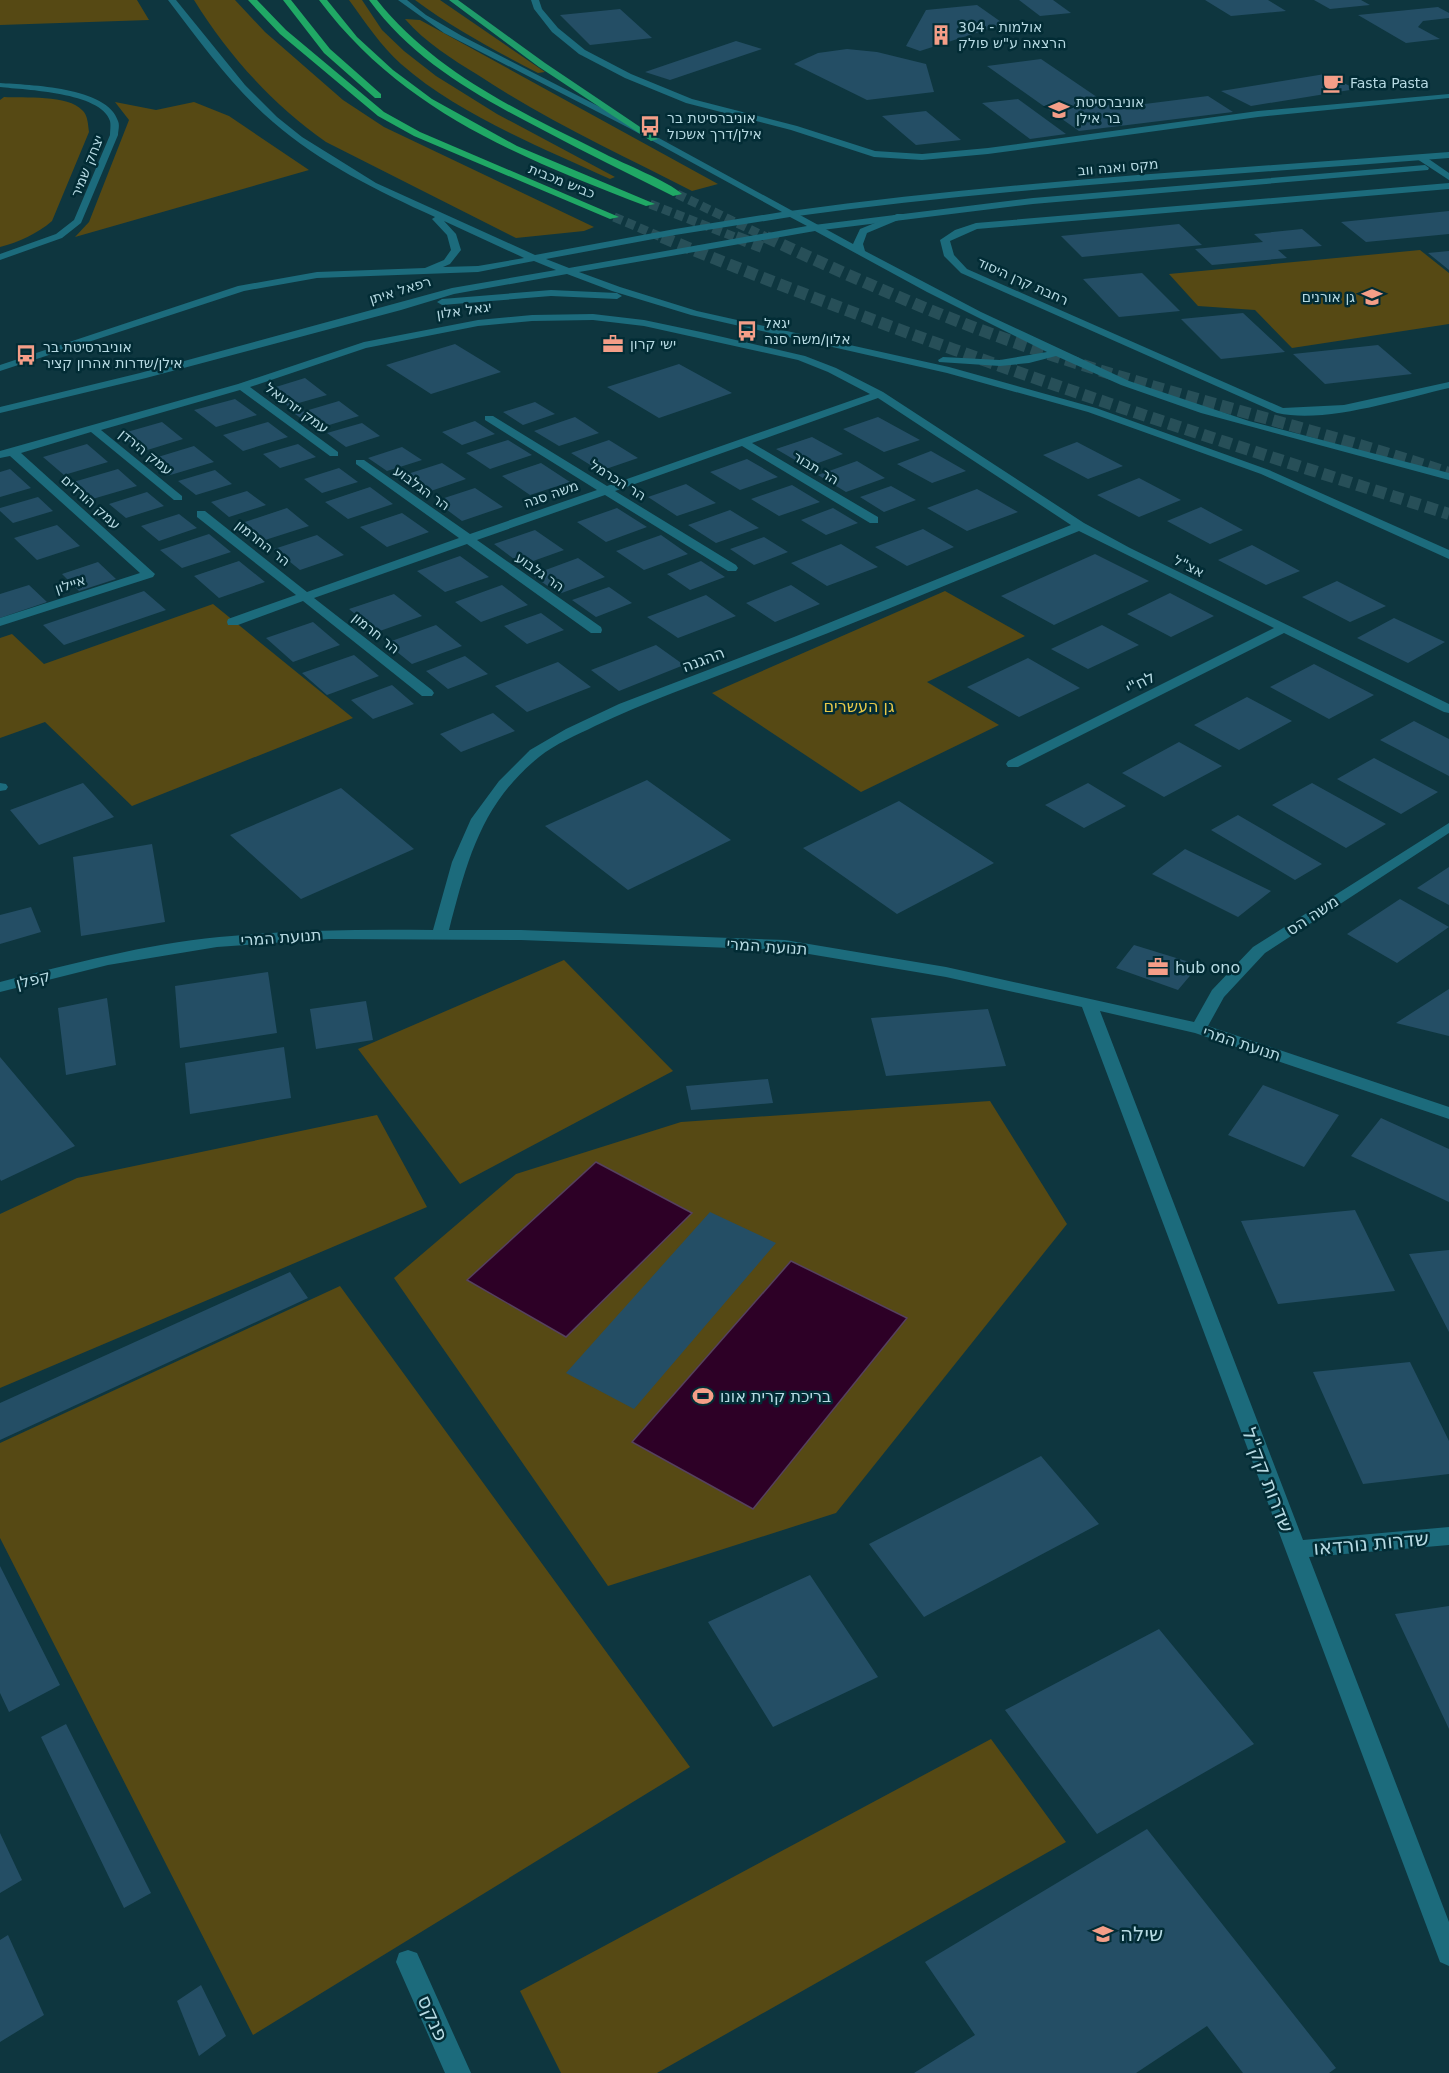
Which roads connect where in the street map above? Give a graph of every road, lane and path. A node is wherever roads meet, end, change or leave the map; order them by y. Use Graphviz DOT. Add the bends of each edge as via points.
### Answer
graph roads {
  1 [pos="172,0"];
  2 [pos="181,0"];
  3 [pos="252,0"];
  4 [pos="287,0"];
  5 [pos="323,0"];
  6 [pos="373,0"];
  7 [pos="402,0"];
  8 [pos="453,0"];
  9 [pos="535,0"];
  10 [pos="204,40"];
  11 [pos="0,85"];
  12 [pos="1449,96"];
  13 [pos="387,104"];
  14 [pos="404,115"];
  15 [pos="654,138"];
  16 [pos="1449,155"];
  17 [pos="1420,157"];
  18 [pos="1449,166"];
  19 [pos="1436,168"];
  20 [pos="500,170"];
  21 [pos="1449,177"];
  22 [pos="1449,186"];
  23 [pos="677,194"];
  24 [pos="650,204"];
  25 [pos="426,210"];
  26 [pos="790,214"];
  27 [pos="900,216"];
  28 [pos="614,217"];
  29 [pos="814,228"];
  30 [pos="598,246"];
  31 [pos="861,254"];
  32 [pos="0,257"];
  33 [pos="533,258"];
  34 [pos="566,272"];
  35 [pos="419,273"];
  36 [pos="641,298"];
  37 [pos="397,308"];
  38 [pos="855,347"];
  39 [pos="1057,352"];
  40 [pos="0,368"];
  41 [pos="1449,385"];
  42 [pos="242,386"];
  43 [pos="879,394"];
  44 [pos="0,410"];
  45 [pos="489,418"];
  46 [pos="929,426"];
  47 [pos="95,430"];
  48 [pos="742,442"];
  49 [pos="6,453"];
  50 [pos="334,454"];
  51 [pos="360,462"];
  52 [pos="1449,477"];
  53 [pos="606,490"];
  54 [pos="178,498"];
  55 [pos="201,514"];
  56 [pos="874,520"];
  57 [pos="1080,526"];
  58 [pos="468,539"];
  59 [pos="1449,555"];
  60 [pos="732,568"];
  61 [pos="149,574"];
  62 [pos="306,596"];
  63 [pos="0,622"];
  64 [pos="233,622"];
  65 [pos="1282,629"];
  66 [pos="596,630"];
  67 [pos="427,693"];
  68 [pos="1449,710"];
  69 [pos="1013,764"];
  70 [pos="1449,827"];
  71 [pos="440,934"];
  72 [pos="66,970"];
  73 [pos="0,987"];
  74 [pos="1089,1005"];
  75 [pos="1198,1028"];
  76 [pos="1449,1113"];
  77 [pos="1449,1536"];
  78 [pos="1294,1550"];
  79 [pos="1449,1954"];
  80 [pos="408,1962"];
  81 [pos="458,2073"];
  1 -- 10 [label="street"];
  2 -- 10 [label="street"];
  3 -- 20 [label="highway" via="290,39 381,114"];
  4 -- 13 [label="highway" via="341,65"];
  5 -- 24 [label="highway" via="368,53 432,103 537,159"];
  6 -- 23 [label="highway" via="402,34 468,85"];
  7 -- 15 [label="street" via="464,40"];
  8 -- 15 [label="highway" via="542,65"];
  9 -- 12 [label="street" via="555,30 582,52 628,76 689,101 874,154 922,157 988,151 1258,114"];
  10 -- 25 [label="street" via="255,100 299,139 364,180"];
  11 -- 32 [label="street, יצחק שמיר" via="68,93 92,100 107,110 114,121 114,135 78,221 59,236"];
  14 -- 20 [label="highway"];
  15 -- 26 [label="street"];
  16 -- 17 [label="street, מקס ואנה ווב"];
  17 -- 19 [label="street"];
  17 -- 26 [label="street, מקס ואנה ווב" via="1008,189"];
  18 -- 19 [label="street, מקס ואנה ווב"];
  19 -- 21 [label="street"];
  19 -- 27 [label="street, מקס ואנה ווב" via="1055,199"];
  20 -- 28 [label="highway, כביש מכבית"];
  22 -- 41 [label="street, רחבת קרן היסוד" via="976,226 945,240 949,256 964,271 1281,411 1327,410"];
  25 -- 33 [label="street"];
  25 -- 35 [label="street" via="451,234 456,250 442,265"];
  26 -- 29 [label="street"];
  26 -- 30 [label="street, רפאל איתן"];
  27 -- 29 [label="street, מקס ואנה ווב"];
  27 -- 31 [label="street" via="863,231 858,244"];
  29 -- 31 [label="street"];
  29 -- 34 [label="street, רפאל איתן"];
  30 -- 33 [label="street, רפאל איתן"];
  30 -- 34 [label="street" via="576,260"];
  31 -- 39 [label="street"];
  33 -- 34 [label="street"];
  33 -- 35 [label="street, רפאל איתן" via="478,269"];
  34 -- 36 [label="street"];
  34 -- 37 [label="street, רפאל איתן" via="478,285"];
  35 -- 40 [label="street, רפאל איתן" via="317,275 242,288"];
  36 -- 37 [label="street" via="551,293"];
  36 -- 38 [label="street"];
  37 -- 44 [label="street, רפאל איתן"];
  38 -- 39 [label="street" via="986,363 1014,363"];
  38 -- 59 [label="street" via="1008,385 1157,432 1265,472"];
  39 -- 52 [label="street" via="1123,382 1179,401"];
  42 -- 43 [label="street, יגאל אלון" via="364,345 432,330 532,318 586,317 644,323 801,358"];
  42 -- 47 [label="street, יגאל אלון"];
  42 -- 50 [label="street, עמק יזרעאל"];
  43 -- 46 [label="street, יגאל אלון"];
  43 -- 48 [label="street, משה סנה"];
  45 -- 53 [label="street, הר הכרמל"];
  46 -- 57 [label="street, אצ\"ל"];
  47 -- 49 [label="street, יגאל אלון"];
  47 -- 54 [label="street, עמק הירדן"];
  48 -- 53 [label="street, משה סנה"];
  48 -- 56 [label="street, הר תבור"];
  49 -- 61 [label="street, עמק הורדים"];
  51 -- 58 [label="street, הר הגלבוע"];
  53 -- 58 [label="street, משה סנה"];
  53 -- 60 [label="street, הר הכרמל"];
  55 -- 62 [label="street, הר החרמון"];
  57 -- 65 [label="street, אצ\"ל"];
  57 -- 71 [label="street, ההגנה" via="624,707 545,747 519,767 478,819 459,862"];
  58 -- 62 [label="street, משה סנה"];
  58 -- 66 [label="street, הר גלבוע"];
  61 -- 63 [label="street, איילון"];
  62 -- 64 [label="street, משה סנה"];
  62 -- 67 [label="street, הר חרמון"];
  65 -- 68 [label="street, אצ\"ל"];
  65 -- 69 [label="street, לח\"י"];
  70 -- 75 [label="street, משה הס" via="1259,950 1218,994"];
  71 -- 72 [label="street, תנועת המרי" via="329,934 217,942"];
  71 -- 74 [label="street, תנועת המרי" via="785,945 946,972"];
  72 -- 73 [label="street, קפלן"];
  74 -- 75 [label="street, תנועת המרי"];
  74 -- 78 [label="street, שדרות קק\"ל"];
  75 -- 76 [label="street, תנועת המרי"];
  77 -- 78 [label="street, שדרות נורדאו"];
  78 -- 79 [label="street, שדרות קק\"ל"];
  80 -- 81 [label="street, פנקס"];
}
